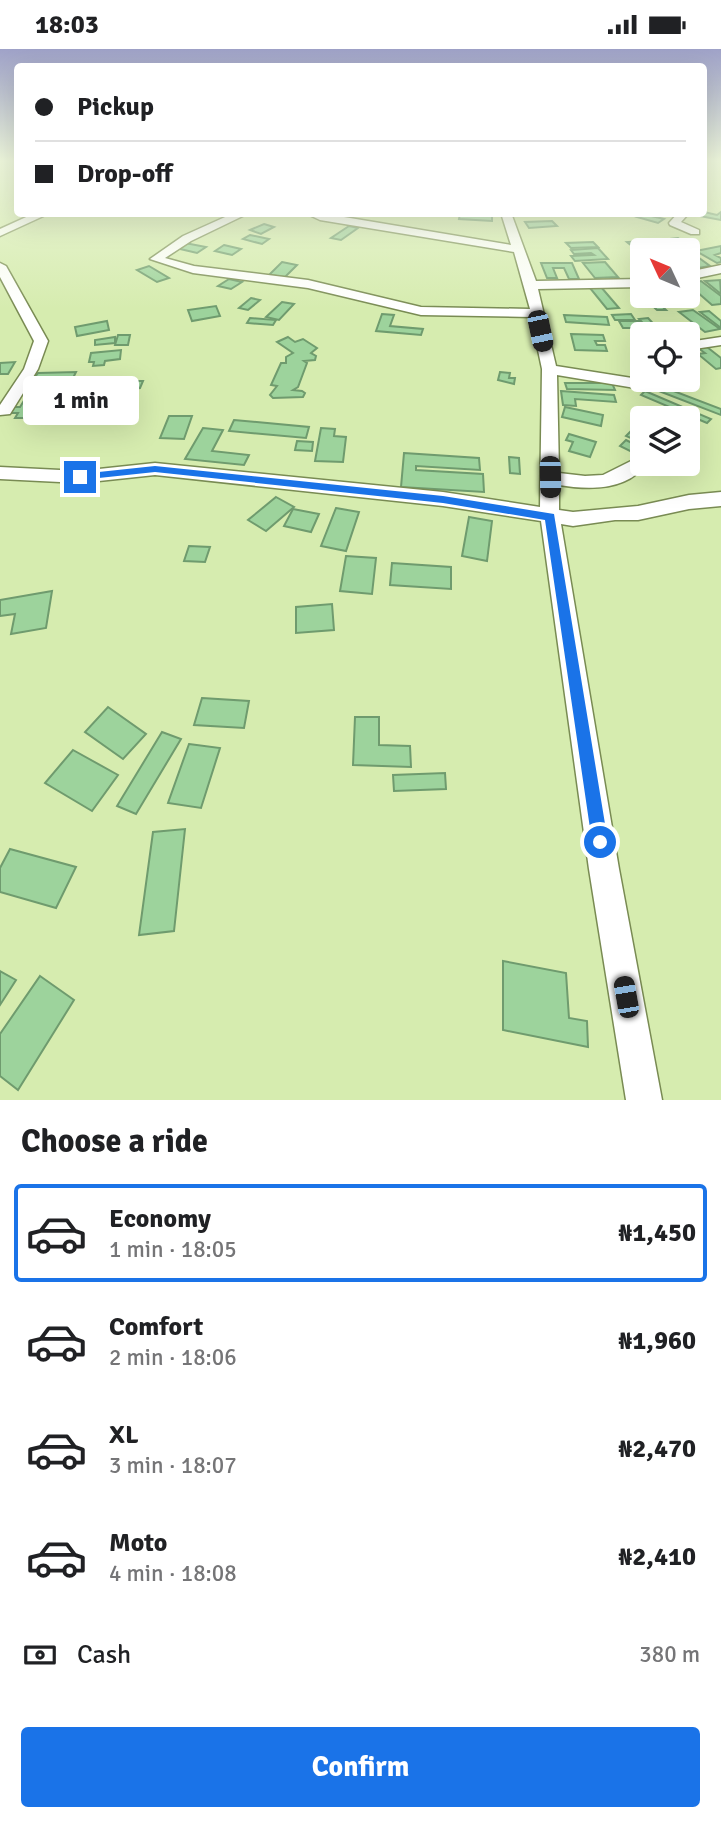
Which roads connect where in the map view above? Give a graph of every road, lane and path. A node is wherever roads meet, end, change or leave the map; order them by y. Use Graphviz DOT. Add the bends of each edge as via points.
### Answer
graph roads {
  1 [pos="36,217"];
  2 [pos="234,217"];
  3 [pos="320,217"];
  4 [pos="507,217"];
  5 [pos="680,217"];
  6 [pos="695,232"];
  7 [pos="0,233"];
  8 [pos="518,249"];
  9 [pos="0,266"];
  10 [pos="721,269"];
  11 [pos="700,274"];
  12 [pos="630,283"];
  13 [pos="531,285"];
  14 [pos="536,313"];
  15 [pos="721,341"];
  16 [pos="700,344"];
  17 [pos="549,369"];
  18 [pos="630,382"];
  19 [pos="4,411"];
  20 [pos="630,468"];
  21 [pos="0,473"];
  22 [pos="550,477"];
  23 [pos="721,499"];
  24 [pos="550,517"];
  25 [pos="645,1100"];
  1 -- 7 [label="street"];
  2 -- 14 [label="street" via="195,233 156,259 193,269 308,284 421,311"];
  3 -- 8 [label="street"];
  4 -- 8 [label="street"];
  5 -- 6 [label="street" via="674,223"];
  8 -- 13 [label="street"];
  9 -- 19 [label="street" via="41,341 31,369"];
  10 -- 11 [label="street"];
  12 -- 13 [label="street"];
  13 -- 14 [label="street"];
  14 -- 17 [label="street"];
  15 -- 16 [label="street"];
  17 -- 18 [label="street"];
  17 -- 22 [label="street"];
  20 -- 22 [label="street" via="594,485"];
  21 -- 24 [label="street" via="80,477 155,469 443,499"];
  22 -- 24 [label="street"];
  23 -- 24 [label="street" via="638,513"];
  24 -- 25 [label="street"];
}
